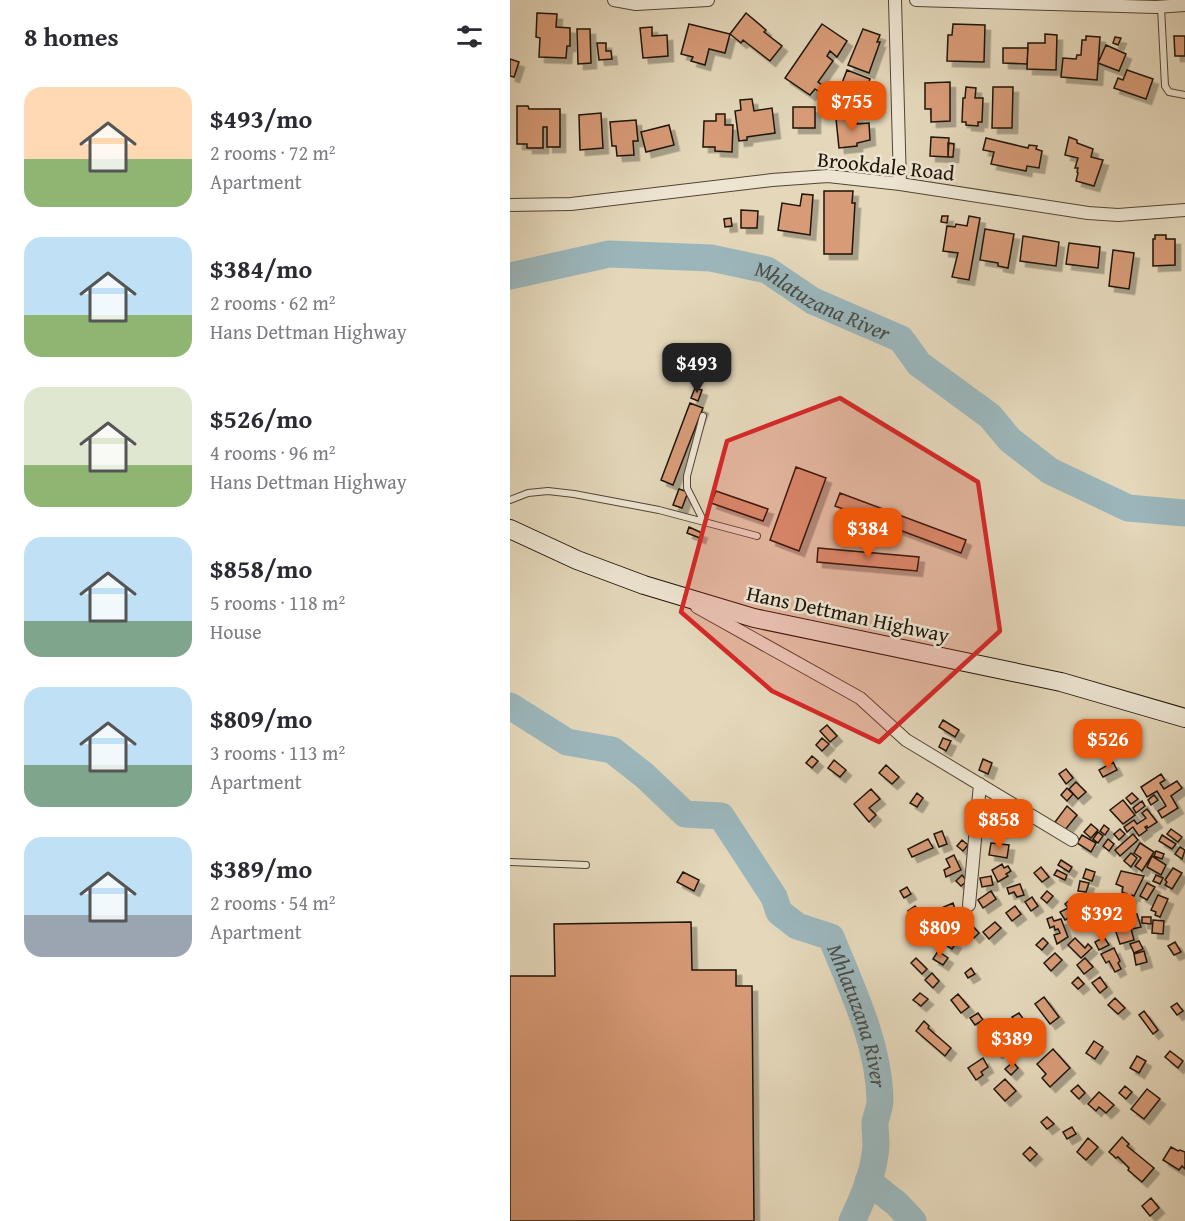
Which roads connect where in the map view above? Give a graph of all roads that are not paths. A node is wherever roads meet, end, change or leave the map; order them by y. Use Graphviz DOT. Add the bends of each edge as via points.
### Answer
graph roads {
  1 [pos="614,0"];
  2 [pos="708,0"];
  3 [pos="895,0"];
  4 [pos="916,0"];
  5 [pos="1185,5"];
  6 [pos="1161,7"];
  7 [pos="1185,95"];
  8 [pos="900,184"];
  9 [pos="510,205"];
  10 [pos="1185,210"];
  11 [pos="704,416"];
  12 [pos="510,500"];
  13 [pos="704,522"];
  14 [pos="510,530"];
  15 [pos="757,536"];
  16 [pos="678,597"];
  17 [pos="1185,718"];
  18 [pos="980,784"];
  19 [pos="1072,840"];
  20 [pos="510,862"];
  21 [pos="586,865"];
  22 [pos="969,905"];
  1 -- 2 [label="street" via="636,4"];
  3 -- 8 [label="street"];
  4 -- 6 [label="street"];
  5 -- 6 [label="street"];
  6 -- 7 [label="lane" via="1163,79 1169,92"];
  8 -- 9 [label="street, Brookdale Road" via="828,176 571,204"];
  8 -- 10 [label="street, Brookdale Road" via="1088,213"];
  11 -- 13 [label="lane" via="687,488"];
  12 -- 13 [label="lane" via="548,491"];
  13 -- 15 [label="lane"];
  14 -- 16 [label="street, Hans Dettman Highway" via="577,560"];
  16 -- 17 [label="street, Hans Dettman Highway" via="765,620 1061,682"];
  16 -- 18 [label="street" via="860,698 906,740"];
  18 -- 19 [label="street"];
  18 -- 22 [label="street"];
  20 -- 21 [label="lane"];
}
